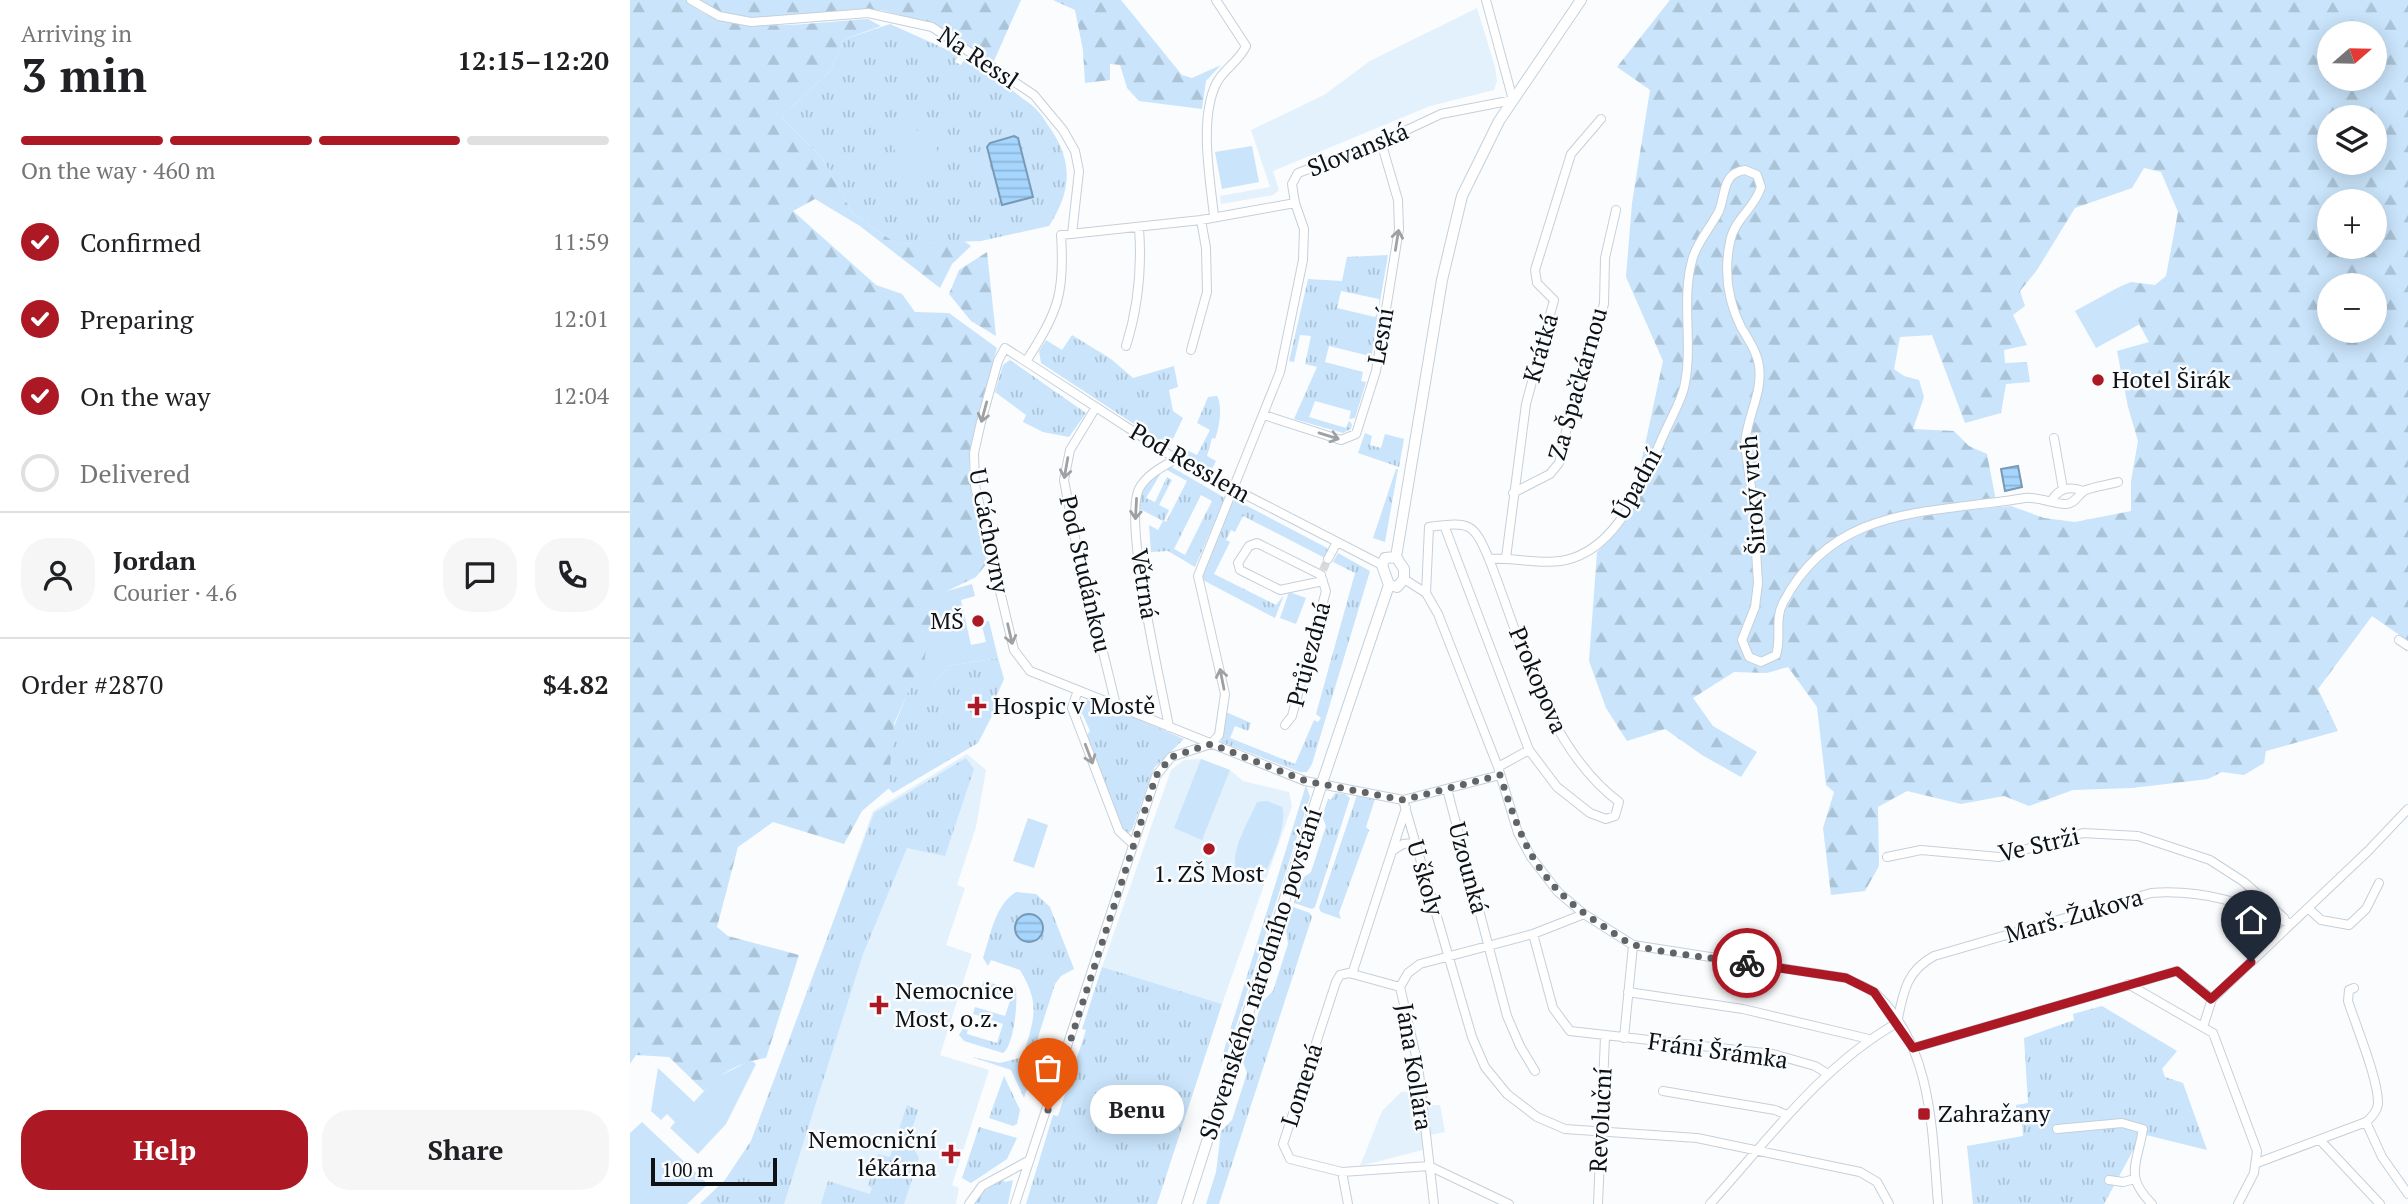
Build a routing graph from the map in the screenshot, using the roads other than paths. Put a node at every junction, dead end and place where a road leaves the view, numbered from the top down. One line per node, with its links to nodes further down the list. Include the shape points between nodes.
1 (691, 0): 13 (street, Na Ressl, via 719,16 751,22 868,13 932,27 1034,96 1063,130 1075,151 1079,172)
2 (1216, 0): 10 (street, via 1246,46 1215,85 1207,129)
3 (1486, 0): 5 (street)
4 (1581, 0): 5 (street)
5 (1513, 100): 7 (street, Slovanská, via 1441,114); 31 (street, via 1481,152 1457,212)
6 (1601, 119): 27 (street, Krátká, via 1571,154 1535,270 1537,283 1554,300 1526,404)
7 (1381, 142): 8 (street, Slovanská, via 1298,173 1293,184); 20 (street, Lesní, one-way to 7, via 1341,440 1356,434 1376,371 1399,229 1398,200)
8 (1295, 203): 10 (street, Slovanská); 20 (street, via 1304,229 1303,260 1280,372)
9 (1616, 210): 27 (street, Za Špačkárnou, via 1605,258 1604,304 1559,463 1550,474)
10 (1214, 216): 11 (street, Slovanská)
11 (1201, 220): 12 (street, Slovanská); 16 (street, via 1207,292)
12 (1139, 228): 13 (street, Slovanská); 14 (street, via 1141,259)
13 (1072, 234): 18 (street, Slovanská, via 1061,235 1059,304)
14 (1126, 345)
15 (1005, 348): 18 (street, Pod Resslem); 42 (street, U Cáchovny, one-way to 42, via 974,453 975,486 1019,661 1030,671)
16 (1191, 350)
17 (1688, 353): 28 (street, Široký vrch, via 1685,316 1693,259 1702,234 1718,214 1730,176 1749,170 1759,178 1761,187 1736,225 1727,277 1730,299 1759,367 1758,395 1745,432 1758,583 1755,607 1742,640 1752,660 1761,662 1776,655 1783,604 1814,560 1840,537 1861,526 1916,513 2028,497); 32 (street, Úpadní, via 1683,391 1641,483 1616,524 1599,542 1560,562)
18 (1027, 360): 19 (street, Pod Resslem)
19 (1096, 407): 22 (street, Pod Resslem); 43 (street, Pod Studánkou, one-way to 43, via 1070,450 1064,480)
20 (1264, 415): 25 (street)
21 (2054, 438): 24 (street)
22 (1176, 459): 25 (street, Pod Resslem); 45 (street, Větrná, one-way to 45, via 1153,473 1140,487 1134,504 1137,551)
23 (2118, 482): 26 (street, Široký vrch)
24 (2063, 489): 26 (street, Široký vrch); 28 (street)
25 (1235, 490): 30 (street, Pod Resslem); 46 (street, one-way to 25, via 1219,735 1225,694 1198,576)
26 (2083, 491): 28 (street, Široký vrch, via 2073,503 2062,505)
27 (1513, 493): 32 (street, Krátká)
28 (2052, 499)
29 (1444, 525): 34 (street, Prokopova, via 1471,526); 39 (street, via 1429,527); 47 (street, Prokopova)
30 (1336, 542): 33 (street); 35 (street, Pod Resslem)
31 (1396, 557): 35 (street, via 1385,558); 37 (street)
32 (1506, 558): 34 (street, Úpadní)
33 (1328, 559)
34 (1489, 559): 47 (street, Prokopova, via 1551,718 1602,789 1619,802 1615,816 1606,819 1590,813 1557,787)
35 (1382, 565): 38 (street)
36 (1322, 575): 36 (street, Průjezdná, via 1257,543 1249,546 1238,563 1240,570 1280,590); 44 (street, Průjezdná, via 1323,603 1292,716)
37 (1405, 579): 38 (street, via 1396,587); 39 (street)
38 (1389, 585): 49 (street, Slovenského národního povstání)
39 (1426, 593): 48 (street)
40 (2399, 640): 41 (street)
41 (2408, 646)
42 (1078, 690): 43 (street); 54 (street, one-way to 54, via 1072,708 1119,831)
43 (1116, 705): 45 (street)
44 (1284, 725)
45 (1169, 727): 46 (street)
46 (1211, 744): 49 (street); 54 (street, via 1171,757 1156,776)
47 (1529, 750): 48 (street, Prokopova)
48 (1499, 771): 50 (street, Prokopova); 59 (street, via 1518,833 1531,857 1549,883)
49 (1322, 783): 51 (street); 95 (street, Slovenského národního povstání)
50 (1447, 789): 51 (street, Prokopova); 63 (street, Uzounká)
51 (1404, 804): 53 (street, U školy); 55 (street)
52 (2408, 808): 58 (street)
53 (1415, 843): 55 (street); 64 (street, U školy)
54 (1133, 844): 86 (street)
55 (1392, 851): 65 (street)
56 (1887, 858): 60 (street, Ve Strži, via 1921,850 1999,857 2083,833 2138,836 2210,860 2244,882)
57 (2379, 883): 58 (street, via 2366,909 2349,925 2321,920)
58 (2308, 908): 60 (street)
59 (1584, 914): 61 (street, Jána Kollára); 62 (street)
60 (2291, 924): 70 (street); 71 (street, Marš. Žukova, via 2226,899 2188,892 2151,893 1934,956 1916,966 1904,987)
61 (1533, 934): 63 (street, Jána Kollára); 73 (street, Fráni Šrámka, via 1560,1021 1570,1031)
62 (1633, 944): 69 (street); 71 (street, via 1846,978 1874,992)
63 (1489, 947): 64 (street, Jána Kollára); 77 (street, Uzounká, via 1507,1016)
64 (1447, 957): 67 (street, Jána Kollára, via 1420,964); 83 (street, U školy, via 1485,1067 1507,1094 1565,1129)
65 (1352, 974): 67 (street); 89 (street, Lomená, via 1340,975 1336,982 1283,1144 1290,1158)
66 (2128, 984): 70 (street, via 2177,971); 72 (street); 76 (street)
67 (1400, 987): 88 (street, Jána Kollára, via 1418,1065)
68 (2354, 988): 81 (street, via 2349,990 2348,1002 2378,1105)
69 (1628, 992): 74 (street); 75 (street, via 1743,1009)
70 (2211, 999): 72 (street)
71 (1897, 1023): 75 (street); 76 (street)
72 (2203, 1027): 87 (street, via 2213,1033 2257,1151)
73 (1605, 1037): 74 (street, Fráni Šrámka); 83 (street, Revoluční)
74 (1625, 1038): 78 (street, Fráni Šrámka, via 1773,1054)
75 (1869, 1039): 78 (street)
76 (1913, 1048): 102 (street, via 1930,1114)
77 (1535, 1071)
78 (1828, 1074): 80 (street)
79 (1662, 1091): 80 (street)
80 (1787, 1115): 85 (street)
81 (2366, 1122): 84 (street); 92 (street, via 2382,1157)
82 (2057, 1129): 90 (street, via 2122,1123 2143,1129)
83 (1600, 1130): 85 (street, U školy, via 1697,1138); 99 (street, Revoluční)
84 (2319, 1140): 87 (street); 105 (street)
85 (1759, 1150): 100 (street); 101 (street, U školy, via 1860,1172 1877,1182)
86 (1028, 1161): 93 (street, via 982,1186); 94 (street)
87 (2257, 1163): 104 (street)
88 (1429, 1166): 89 (street, Lomená); 97 (street, Jána Kollára); 98 (street)
89 (1342, 1172): 96 (street)
90 (2134, 1179): 91 (street); 103 (street, via 2136,1188)
91 (2109, 1180)
92 (2408, 1194)
93 (969, 1204)
94 (1015, 1204)
95 (1188, 1204)
96 (1349, 1204)
97 (1434, 1204)
98 (1509, 1204)
99 (1598, 1204)
100 (1710, 1204)
101 (1889, 1204)
102 (1937, 1204)
103 (2152, 1204)
104 (2238, 1204)
105 (2380, 1204)

